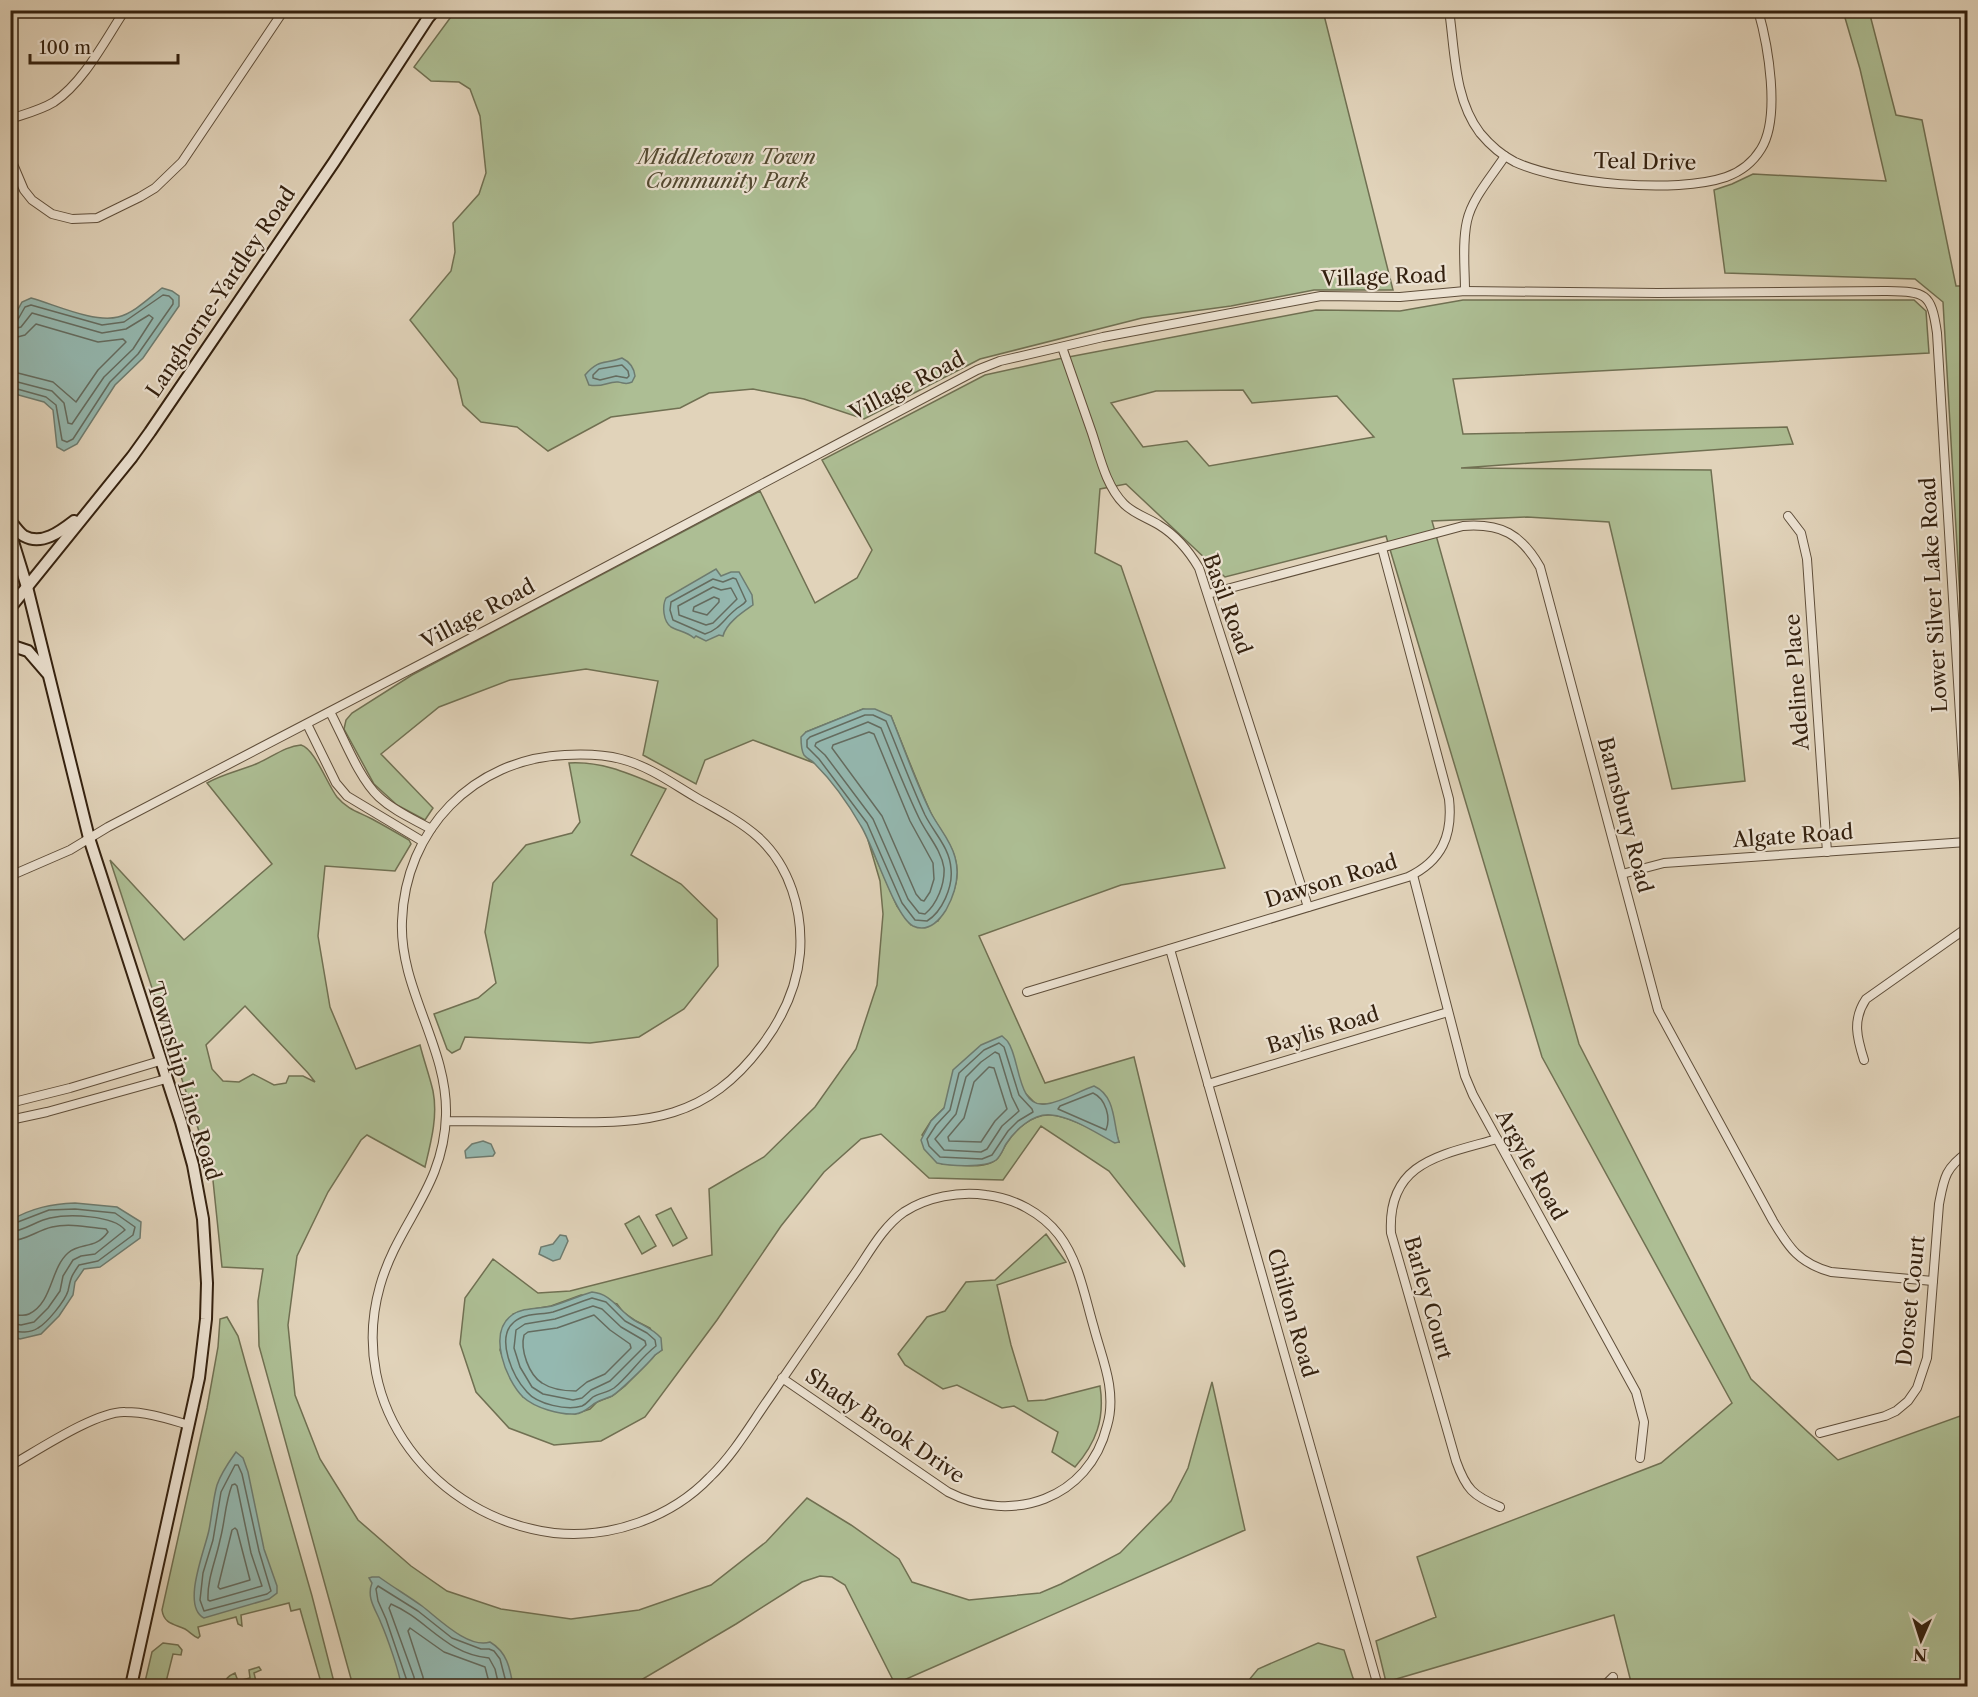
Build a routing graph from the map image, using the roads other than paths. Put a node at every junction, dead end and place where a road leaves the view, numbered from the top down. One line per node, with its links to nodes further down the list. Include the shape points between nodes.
1 (125, 10): 6 (street, via 68,91 43,108)
2 (284, 10): 8 (street, via 182,162 140,198 98,218 72,219 52,214 24,190)
3 (1449, 10): 7 (street, Teal Drive, via 1464,102 1479,131)
4 (1758, 10): 7 (street, Teal Drive, via 1768,60 1769,126 1752,161 1733,174 1708,182 1617,184 1554,174)
5 (431, 12): 12 (street, Langhorne-Yardley Road, via 150,432)
6 (10, 119)
7 (1504, 156): 9 (street, via 1467,221)
8 (10, 157)
9 (1465, 291): 10 (street, Village Road); 11 (street, Village Road, via 1400,297 1321,296)
10 (1920, 294): 27 (street, Lower Silver Lake Road, via 1932,308 1937,339)
11 (1062, 347): 18 (street, Basil Road, via 1114,492 1125,505 1180,542 1199,568); 22 (street, Village Road, via 1000,362 957,379)
12 (89, 510): 14 (street, via 49,537 23,535); 17 (street, Langhorne-Yardley Road)
13 (1788, 516): 29 (street, Adeline Place, via 1801,533 1807,560)
14 (10, 521)
15 (10, 532): 17 (street, Township Line Road)
16 (1382, 548): 18 (street, Barnsbury Road); 30 (street, Barnsbury Road, via 1462,526 1480,525 1500,528 1533,554 1540,567); 31 (street, Dawson Road, via 1451,815 1450,830 1440,852)
17 (27, 587): 19 (street, Langhorne-Yardley Road); 21 (street, Township Line Road)
18 (1208, 594): 33 (street, Basil Road)
19 (10, 608)
20 (10, 645): 21 (street, via 28,651)
21 (48, 675): 25 (street, Township Line Road)
22 (330, 712): 23 (street, Village Road); 24 (street, via 373,791 394,809)
23 (307, 724): 25 (street, Village Road); 26 (street, via 336,783 347,796)
24 (431, 829): 26 (street, Shady Brook Drive); 44 (street, Shady Brook Drive, via 468,789 518,762 591,754 625,760 649,769 749,829 769,848 786,873 797,903 801,933 799,970 786,1009 766,1040 743,1069 715,1092 678,1112 643,1121 612,1123)
25 (89, 838): 32 (street, Village Road); 39 (street, Township Line Road)
26 (422, 841): 44 (street, Shady Brook Drive, via 407,878 402,937 411,982 444,1078)
27 (1967, 842): 28 (street, Lower Silver Lake Road); 29 (street, Algate Road)
28 (1968, 848)
29 (1827, 852): 30 (street, Algate Road, via 1664,863)
30 (1622, 874): 47 (street, Barnsbury Road, via 1662,1018 1790,1247 1806,1263 1831,1272)
31 (1413, 875): 33 (street, Dawson Road); 37 (street, Argyle Road)
32 (10, 876)
33 (1308, 908): 35 (street, Dawson Road)
34 (1968, 927): 38 (street, via 1866,999 1856,1028)
35 (1170, 949): 36 (street, Dawson Road); 41 (street, Chilton Road)
36 (1027, 992)
37 (1448, 1012): 41 (street, Baylis Road); 45 (street, Argyle Road, via 1465,1076)
38 (1864, 1060)
39 (160, 1061): 40 (street, Township Line Road); 42 (street)
40 (166, 1079): 43 (street); 49 (street, Township Line Road, via 193,1165 206,1248 204,1340)
41 (1208, 1084): 56 (street, Chilton Road)
42 (10, 1103)
43 (10, 1120)
44 (446, 1121): 48 (street, Shady Brook Drive, via 433,1178 384,1273 373,1338 378,1381 406,1445 420,1463 467,1504 532,1530 568,1534 625,1527 658,1515 706,1482)
45 (1497, 1139): 51 (street, Argyle Road, via 1636,1392 1644,1422); 53 (street, Barley Court, via 1437,1157 1413,1171 1397,1192 1390,1219 1459,1470 1473,1494)
46 (1968, 1152): 47 (street, Dorset Court, via 1951,1165 1943,1182)
47 (1933, 1281): 50 (street, Dorset Court, via 1925,1366 1914,1394 1885,1416)
48 (782, 1378): 48 (street, Shady Brook Drive, via 899,1215 961,1193 992,1195 1019,1203 1043,1218 1062,1238 1074,1262 1093,1323 1111,1403 1099,1449 1084,1471 1044,1501 1002,1507 980,1505 948,1492)
49 (189, 1425): 52 (street, via 143,1413 116,1413 76,1429); 55 (street, Township Line Road)
50 (1820, 1433)
51 (1640, 1458)
52 (10, 1466)
53 (1500, 1507)
54 (1613, 1677): 57 (street)
55 (131, 1686)
56 (1378, 1686)
57 (1604, 1686)

